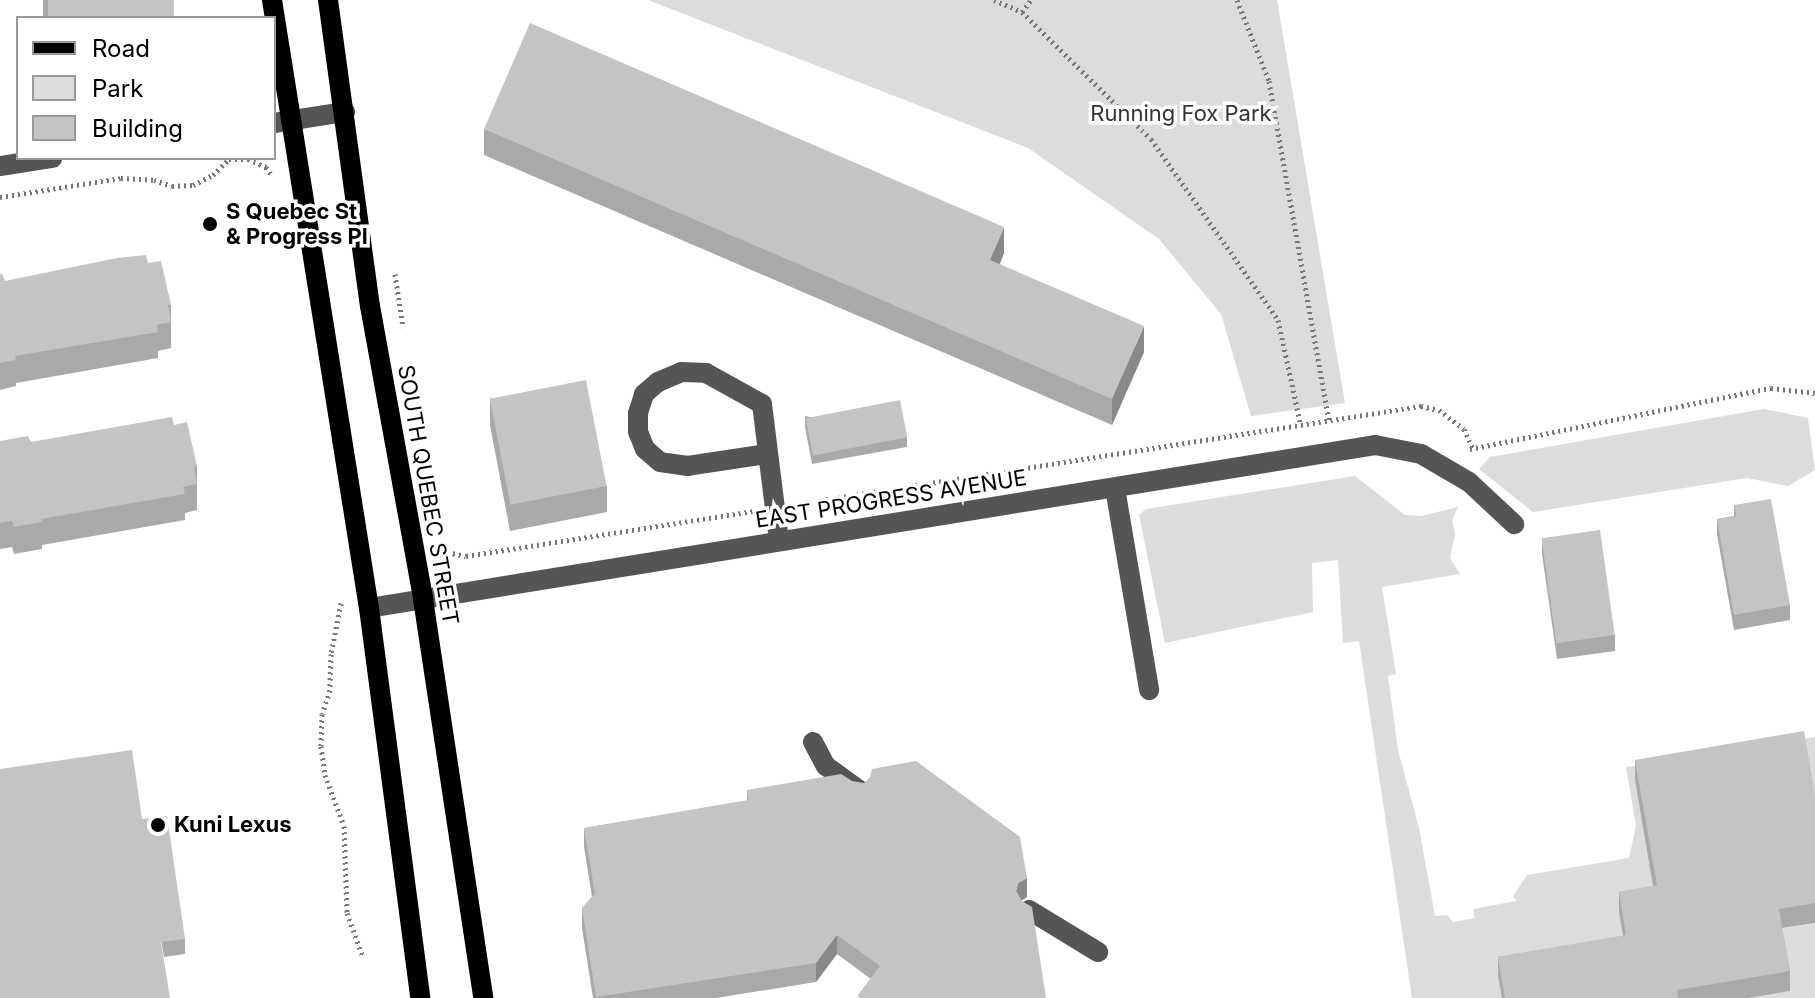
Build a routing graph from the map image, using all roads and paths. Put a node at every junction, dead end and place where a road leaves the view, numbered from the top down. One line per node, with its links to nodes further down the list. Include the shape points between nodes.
1 (328, 0): 7 (main road, SOUTH QUEBEC STREET)
2 (994, 0): 5 (path)
3 (1031, 0): 5 (path)
4 (1237, 0): 18 (path, via 1269,81)
5 (1022, 12): 19 (path, via 1151,139 1278,320)
6 (276, 44): 8 (main road)
7 (345, 112): 8 (street); 30 (main road, SOUTH QUEBEC STREET, via 370,306)
8 (283, 122): 31 (main road)
9 (39, 160): 12 (street)
10 (228, 160): 14 (path, via 193,185 121,178)
11 (250, 160): 13 (path, via 266,167)
12 (0, 166)
13 (277, 183)
14 (0, 197)
15 (394, 266): 16 (path)
16 (404, 329)
17 (1815, 393): 20 (path, via 1771,388)
18 (1329, 421): 19 (path); 20 (path, via 1421,406 1439,410 1464,429)
19 (1301, 424): 23 (path); 25 (path)
20 (1473, 449): 21 (path)
21 (1464, 451)
22 (767, 454): 22 (street, via 688,466 660,462 645,449 638,432 644,394 681,372 706,373 762,404); 25 (street)
23 (1308, 456): 24 (street, EAST PROGRESS AVENUE); 26 (street, EAST PROGRESS AVENUE, via 1375,445 1421,454 1469,482)
24 (1115, 488): 28 (street, EAST PROGRESS AVENUE); 32 (street)
25 (774, 507): 27 (path, via 466,556 447,552); 28 (street)
26 (1514, 524)
27 (436, 533)
28 (779, 541): 30 (street, EAST PROGRESS AVENUE)
29 (343, 594): 37 (path, via 321,746 325,775 344,826 347,913)
30 (423, 599): 31 (street, EAST PROGRESS AVENUE); 39 (main road, SOUTH QUEBEC STREET)
31 (369, 608): 38 (main road)
32 (1149, 690)
33 (813, 742): 34 (street, via 826,766)
34 (859, 790)
35 (1029, 910): 36 (street)
36 (1098, 952)
37 (363, 957)
38 (420, 998)
39 (483, 998)

